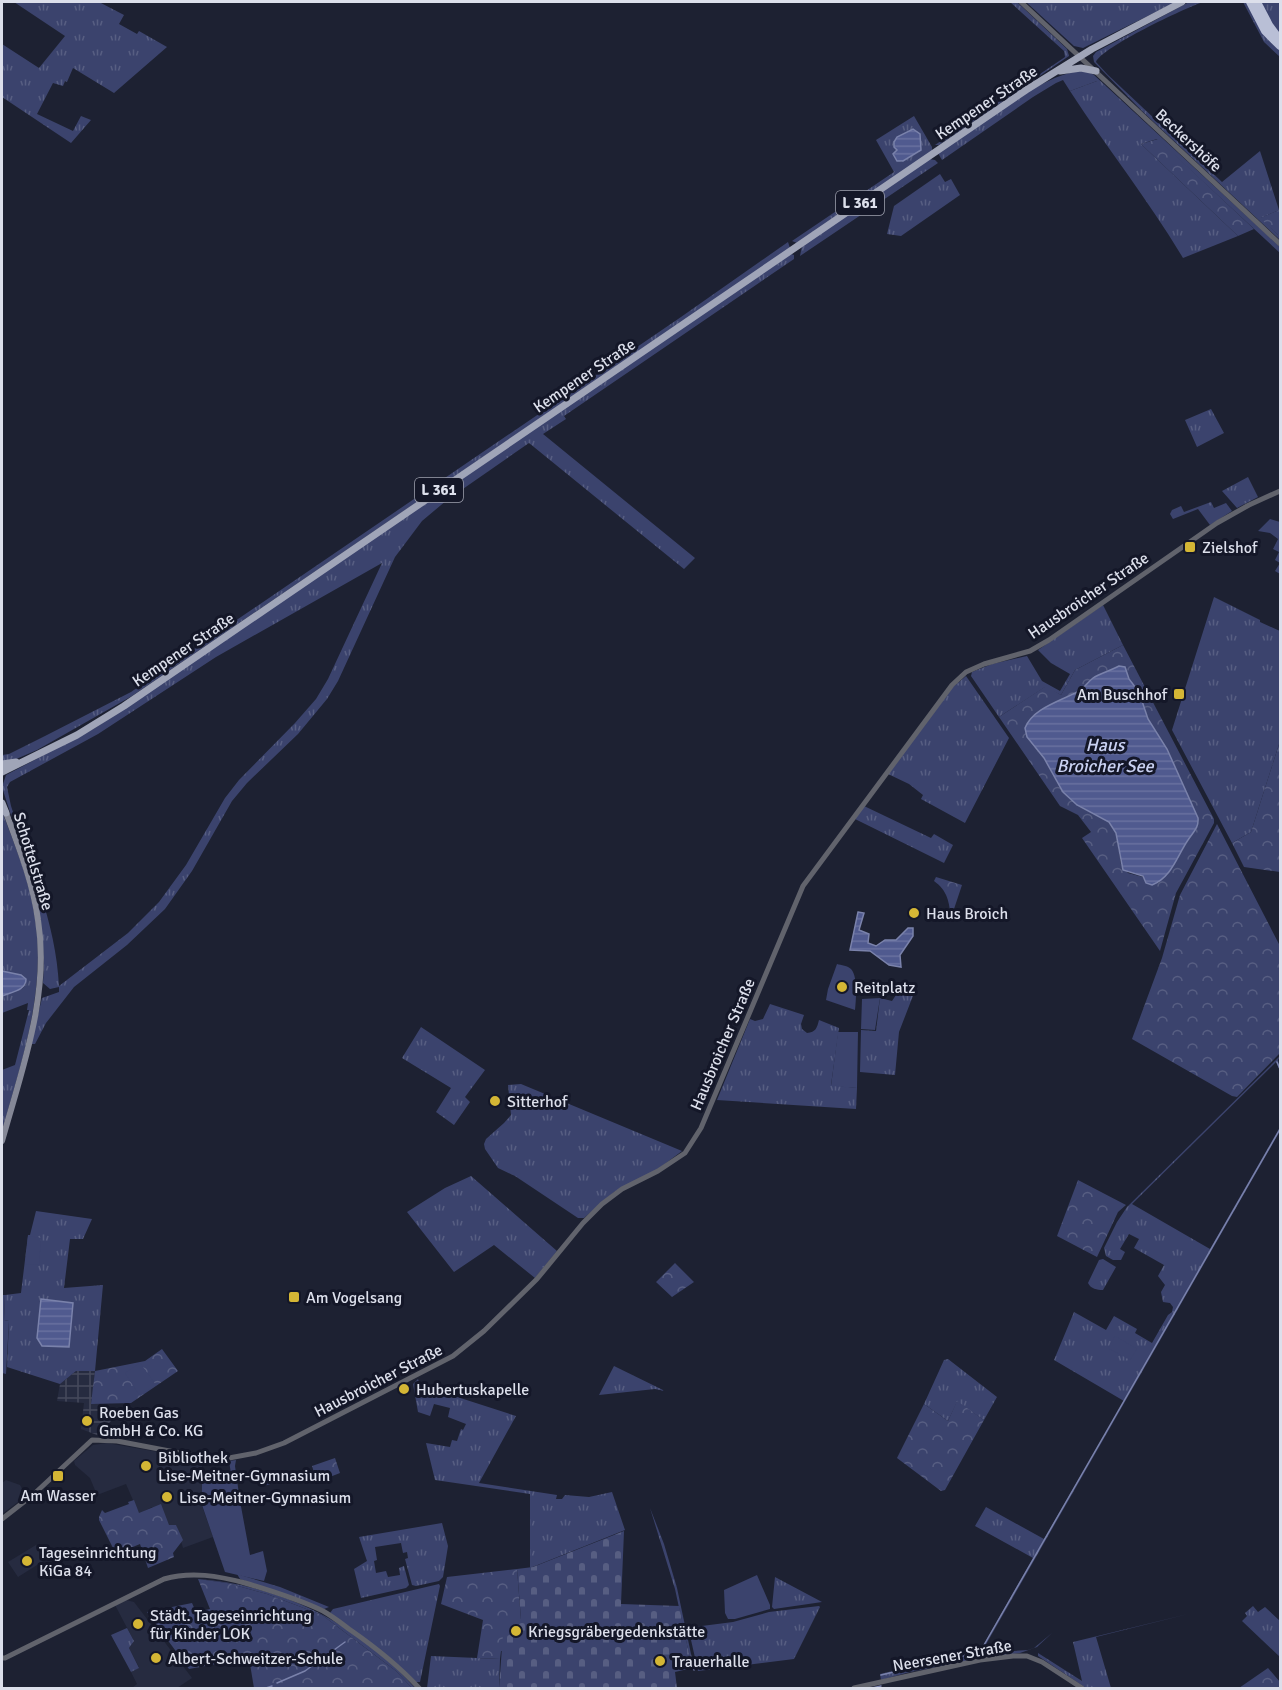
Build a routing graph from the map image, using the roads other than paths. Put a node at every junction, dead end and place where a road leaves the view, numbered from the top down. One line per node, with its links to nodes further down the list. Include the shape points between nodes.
1 (1021, 2): 7 (street, Beckershöfe)
2 (1182, 2): 7 (main road, Kempener Straße)
3 (1250, 2): 6 (highway, via 1265,31)
4 (1257, 2): 5 (highway)
5 (1281, 40)
6 (1281, 46)
7 (1080, 56): 8 (street, Beckershöfe); 9 (main road, Kempener Straße / L 361)
8 (1096, 71): 9 (main road, L 361, via 1076,68); 10 (street, Beckershöfe)
9 (1052, 74): 12 (main road, Kempener Straße / L 361, via 124,706)
10 (1281, 244)
11 (1281, 491): 18 (street, Hausbroicher Straße, via 1217,523 1040,646 984,664 966,672 952,685 803,886 701,1128 685,1153 602,1203 537,1280 453,1356 284,1443 256,1453 229,1458 201,1457 92,1440)
12 (30, 758): 13 (main road); 14 (main road, Kempener Straße / L 361)
13 (2, 764)
14 (2, 772)
15 (2, 802): 16 (main road)
16 (6, 813): 17 (main road, Schottelstraße, via 35,901 41,965 33,1027)
17 (2, 1141)
18 (2, 1519)
19 (3, 1658): 20 (street, via 155,1583 174,1576 196,1575 267,1589 325,1612 381,1652)
20 (419, 1689)
21 (854, 1689): 22 (street, Neersener Straße, via 969,1663 1027,1656)
22 (1082, 1689)

